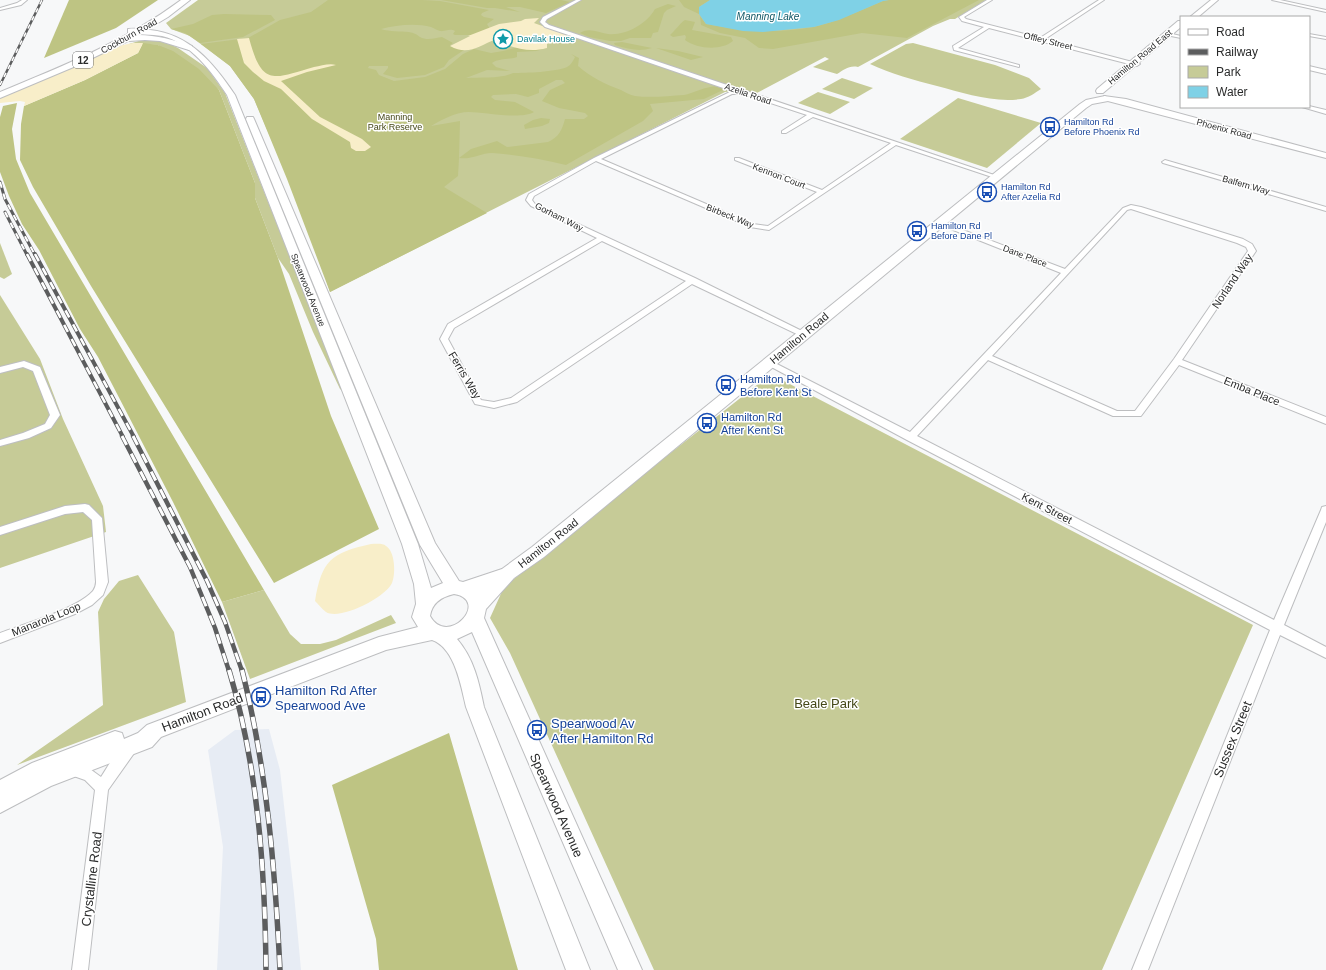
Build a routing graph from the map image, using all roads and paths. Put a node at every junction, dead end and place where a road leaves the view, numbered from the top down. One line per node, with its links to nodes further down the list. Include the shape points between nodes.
1 (25, 0): 10 (street)
2 (179, 0): 18 (main road, Cockburn Road / 12)
3 (186, 0): 12 (main road, Cockburn Road / 12)
4 (579, 0): 32 (street, Azelia Road, via 542,22 547,26)
5 (990, 0): 16 (street, Offley Street, via 960,16 964,20)
6 (1102, 0): 25 (street)
7 (1210, 0): 13 (main road)
8 (1215, 0): 14 (main road)
9 (1274, 0): 11 (street)
10 (0, 9)
11 (1326, 11)
12 (164, 16): 18 (main road, Cockburn Road / 12); 19 (main road, via 157,25 156,28)
13 (1190, 16)
14 (1195, 16)
15 (1180, 24): 20 (main road, Hamilton Road East)
16 (988, 26): 25 (street, Offley Street); 28 (street, via 955,46 956,49)
17 (1180, 29): 20 (main road, Hamilton Road East)
18 (137, 30): 19 (main road, Spearwood Avenue); 24 (main road, Cockburn Road / 12); 26 (main road, Spearwood Avenue, via 162,34); 31 (main road, Cockburn Road / 12)
19 (159, 30): 62 (main road, Spearwood Avenue, via 180,36 217,62 240,94 428,544)
20 (1170, 35): 22 (street); 27 (main road, Hamilton Road East)
21 (1310, 35): 23 (street)
22 (1180, 37)
23 (1326, 38)
24 (122, 40): 26 (main road, via 154,38); 31 (main road, Cockburn Road / 12)
25 (1042, 40): 27 (street, Offley Street)
26 (190, 48): 63 (main road, Spearwood Avenue, via 208,63 230,95 410,544 422,584)
27 (1135, 63): 34 (main road, Hamilton Road East)
28 (1017, 66)
29 (1310, 68): 30 (street)
30 (1326, 72)
31 (25, 84): 33 (main road, Cockburn Road / 12)
32 (738, 92): 37 (street, Azelia Road); 41 (street, Gorham Way, via 731,93)
33 (0, 94)
34 (1101, 96): 40 (street, Phoenix Road); 44 (main road, Hamilton Road)
35 (1309, 108): 36 (street)
36 (1326, 112)
37 (812, 115): 38 (street); 39 (street, Azelia Road)
38 (784, 132)
39 (894, 143): 44 (street, Azelia Road); 45 (street, Birbeck Way)
40 (1326, 156)
41 (596, 159): 45 (street, Birbeck Way, via 752,226 769,228); 48 (street, Gorham Way, via 531,195 529,200 533,205)
42 (736, 159): 45 (street, Kennon Court)
43 (1165, 162): 46 (street, Balfern Way)
44 (997, 176): 47 (main road, Hamilton Road)
45 (822, 192)
46 (1326, 209)
47 (940, 223): 49 (street, Dane Place); 51 (main road, Hamilton Road)
48 (602, 238): 50 (street, Gorham Way); 50 (street, Ferris Way, via 451,326 444,339 478,402 494,405 514,400)
49 (1066, 272): 52 (street, Norland Way); 53 (street, Norland Way, via 1125,209 1131,207 1249,246 1252,251)
50 (692, 280): 51 (street, Gorham Way)
51 (804, 334): 54 (main road, Hamilton Road)
52 (986, 356): 53 (street, Norland Way, via 1116,414 1138,414); 57 (street, Norland Way)
53 (1177, 361): 56 (street, Emba Place)
54 (768, 364): 57 (street, Kent Street); 61 (main road, Hamilton Road, via 538,552)
55 (0, 370): 58 (street, via 24,364 38,369 56,415 48,426 26,436)
56 (1326, 421)
57 (910, 438): 65 (street, Kent Street)
58 (0, 443)
59 (1326, 510): 65 (street, Sussex Street)
60 (0, 531): 67 (street, Manarola Loop, via 65,510 85,508 96,518 102,582 98,592 88,602 72,611)
61 (508, 573): 62 (main road, Hamilton Road); 64 (main road, Hamilton Road)
62 (458, 588): 63 (main road, via 437,592); 64 (main road, via 476,598)
63 (423, 610): 66 (main road, via 427,628); 68 (main road, Hamilton Road)
64 (476, 612): 66 (main road, via 471,624 461,631 449,635); 78 (main road, Spearwood Avenue)
65 (1277, 627): 69 (street, Kent Street); 79 (street, Sussex Street)
66 (437, 633): 68 (main road, Hamilton Road); 77 (main road, via 458,652 466,667 475,707)
67 (0, 638)
68 (385, 642): 70 (main road, Hamilton Road)
69 (1326, 653)
70 (154, 731): 71 (main road, Hamilton Road, via 145,740); 74 (main road, Hamilton Road, via 144,730 65,759)
71 (136, 743): 72 (main road, Hamilton Road); 73 (street, Crystalline Road, via 122,758)
72 (70, 768): 73 (street, via 84,771); 75 (main road, Hamilton Road)
73 (102, 788): 76 (street, Crystalline Road)
74 (0, 791)
75 (0, 803)
76 (80, 970)
77 (578, 970)
78 (630, 970)
79 (1140, 970)

